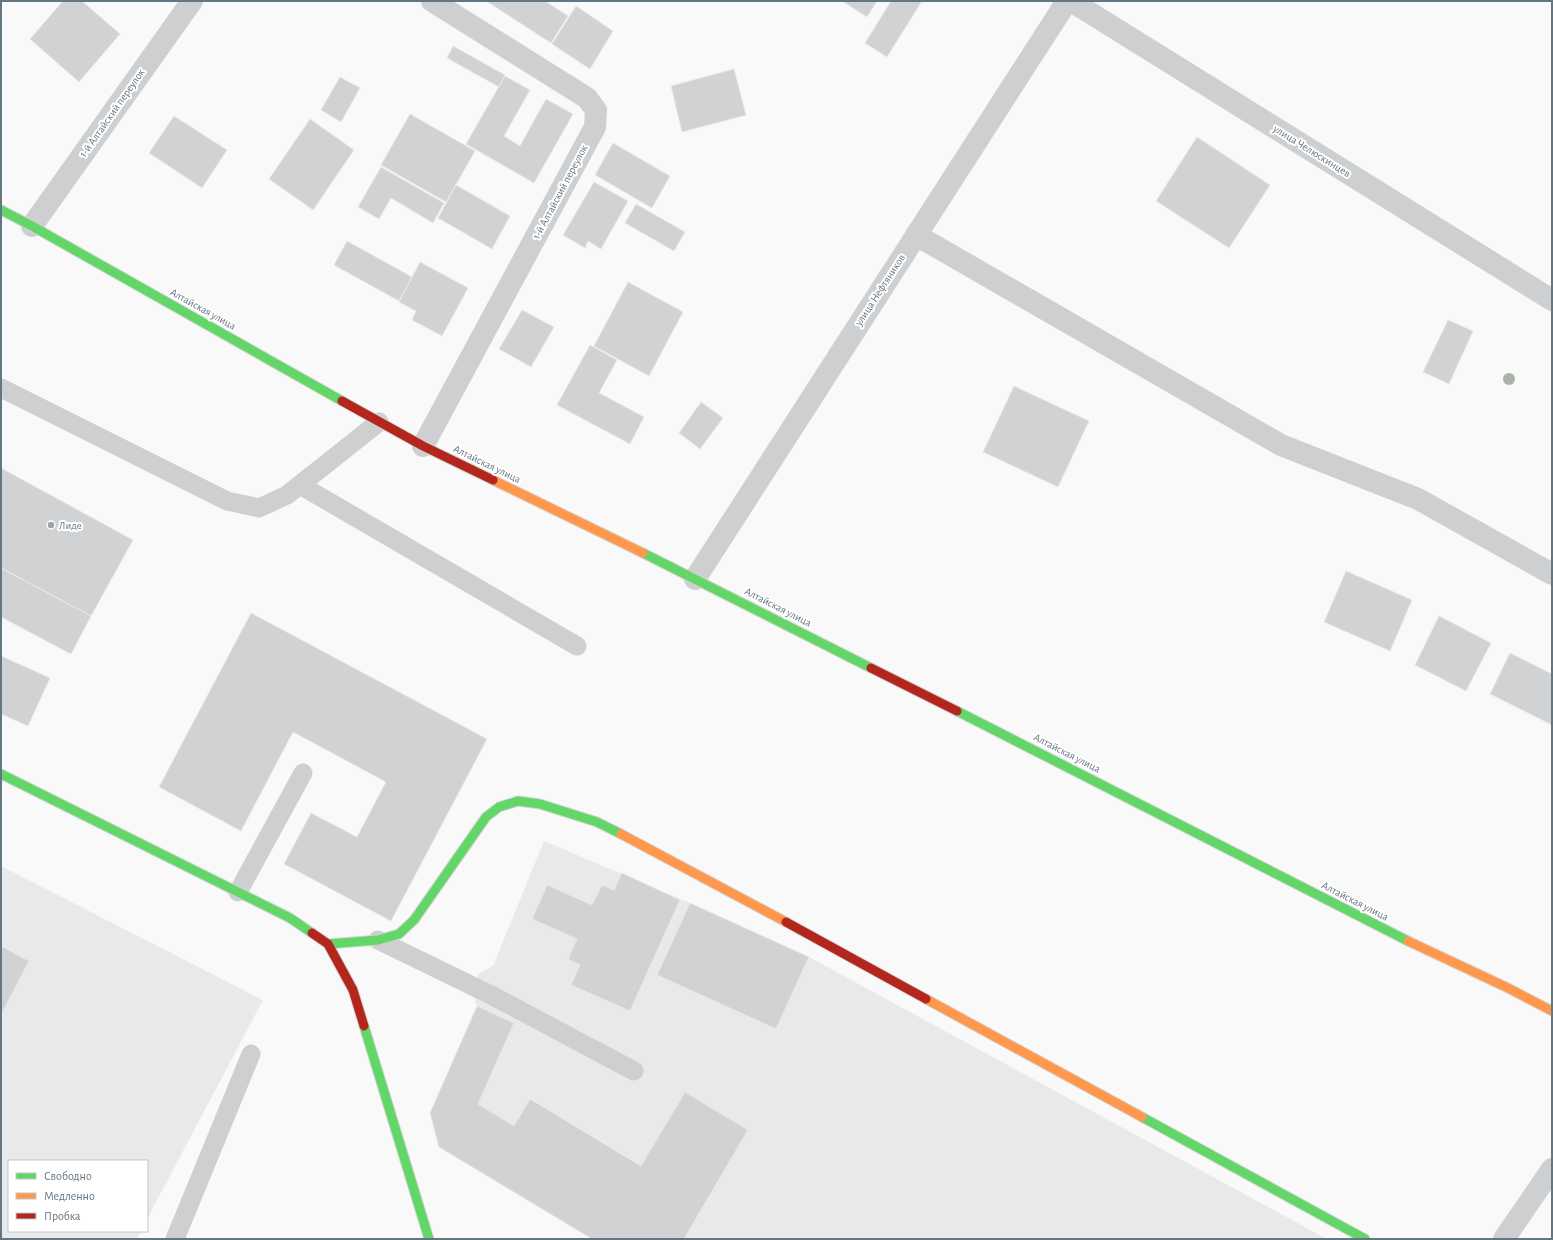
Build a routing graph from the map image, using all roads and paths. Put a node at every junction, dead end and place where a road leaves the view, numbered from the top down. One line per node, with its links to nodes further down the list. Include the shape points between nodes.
1 (192, 1): 6 (street, 1-й Алтайский переулок)
2 (432, 1): 11 (street, 1-й Алтайский переулок, via 587,98 596,110 595,127)
3 (1067, 1): 7 (street, улица Нефтяников)
4 (1071, 1): 8 (street, улица Челюскинцев)
5 (1, 210): 6 (street, Алтайская улица)
6 (32, 226): 10 (street, Алтайская улица)
7 (916, 235): 13 (street, via 1281,445 1418,499); 14 (street, улица Нефтяников)
8 (1552, 300)
9 (1, 388): 12 (lane, via 227,501 260,508 287,495)
10 (379, 422): 11 (street, Алтайская улица); 12 (lane)
11 (423, 446): 14 (street, Алтайская улица)
12 (300, 485): 15 (lane)
13 (1552, 574)
14 (695, 579): 21 (street, Алтайская улица, via 1375,925)
15 (577, 646)
16 (303, 773): 18 (lane)
17 (1, 774): 18 (street)
18 (238, 892): 20 (street, via 290,918)
19 (378, 940): 20 (street); 23 (lane, via 491,994); 27 (street, via 399,934 414,920 486,817 499,807 518,801 540,804 597,822 709,880)
20 (328, 944): 26 (street, via 353,990)
21 (1552, 1011)
22 (250, 1054): 25 (lane)
23 (634, 1072)
24 (1552, 1169): 28 (street)
25 (175, 1239)
26 (429, 1239)
27 (1365, 1239)
28 (1504, 1239)

